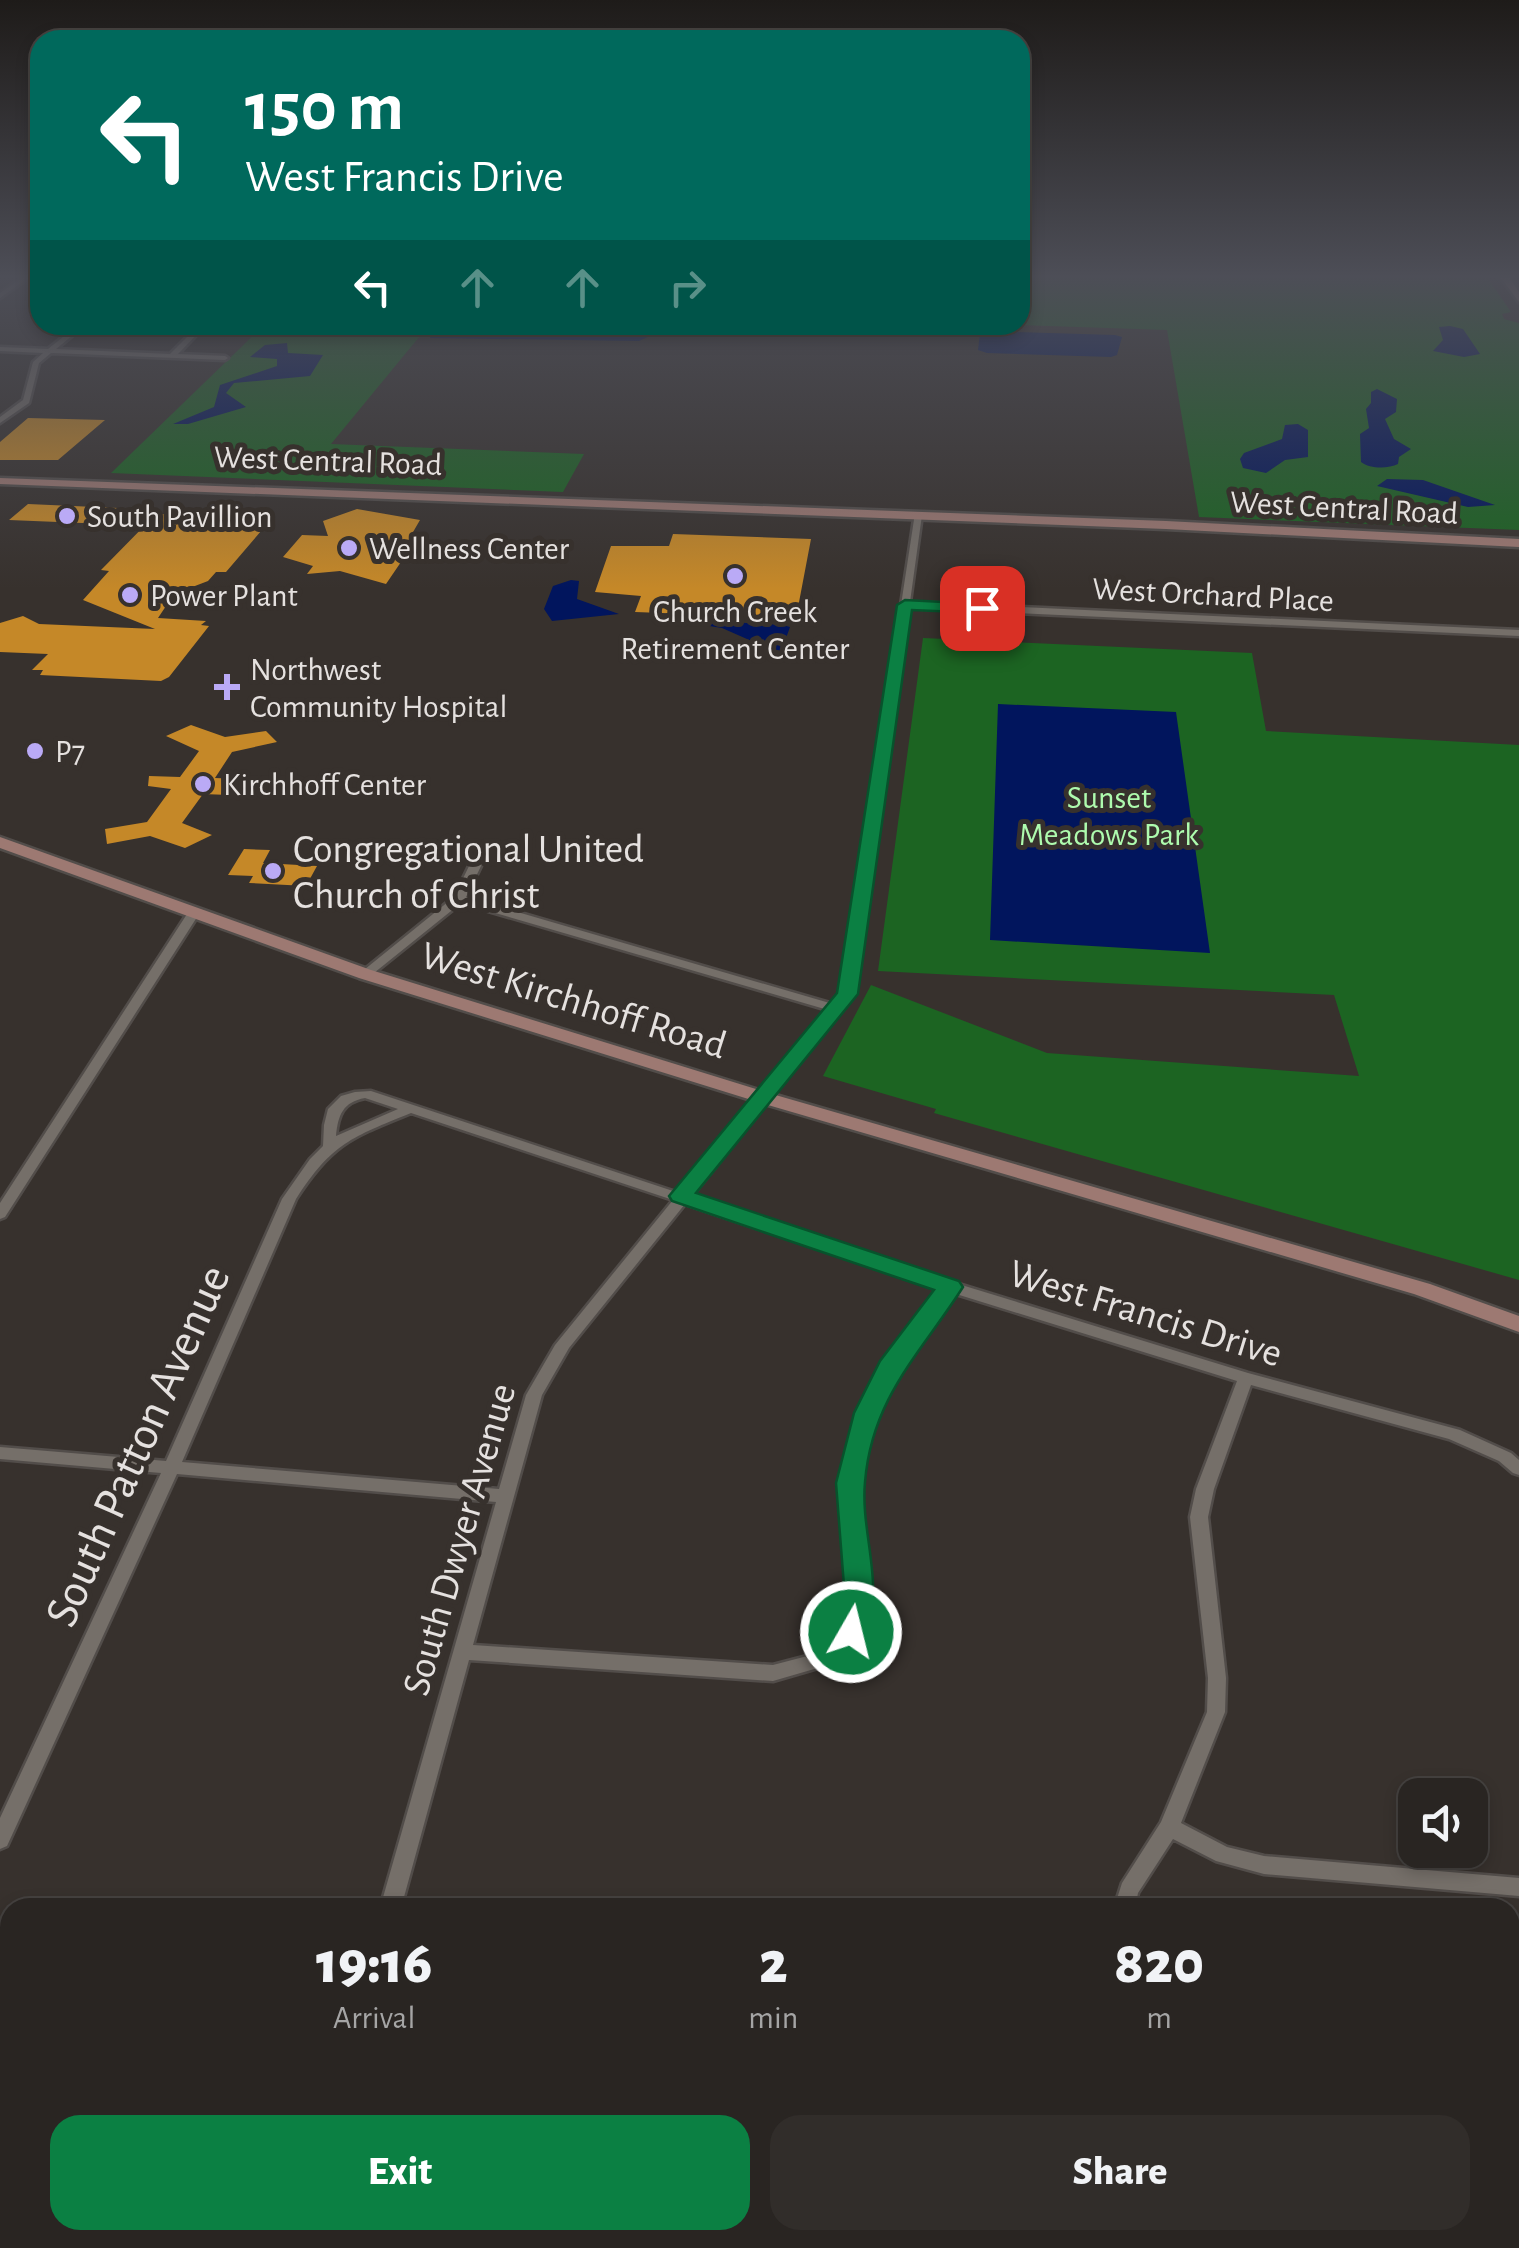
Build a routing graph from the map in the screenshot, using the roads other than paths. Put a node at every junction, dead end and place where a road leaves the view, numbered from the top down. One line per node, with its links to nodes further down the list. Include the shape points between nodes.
1 (30, 379): 2 (street, via 26,401)
2 (0, 421)
3 (0, 478): 4 (main road, West Central Road)
4 (918, 515): 5 (main road, West Central Road); 6 (street, South Dwyer Avenue)
5 (1519, 539)
6 (905, 605): 7 (street, West Orchard Place); 13 (street, South Dwyer Avenue, via 851,982)
7 (1519, 632)
8 (0, 842): 11 (main road, West Kirchhoff Road)
9 (476, 864): 10 (street)
10 (459, 899): 12 (street); 13 (street)
11 (193, 914): 12 (main road, West Kirchhoff Road); 18 (street)
12 (364, 974): 14 (main road, West Kirchhoff Road)
13 (837, 1009): 14 (street, South Dwyer Avenue)
14 (765, 1098): 17 (street, South Dwyer Avenue); 20 (main road, West Kirchhoff Road)
15 (410, 1109): 16 (street, South Patton Avenue); 16 (street, South Patton Avenue, via 366,1094 348,1096 330,1120); 17 (street, West Francis Drive)
16 (330, 1145): 25 (street, South Patton Avenue, via 289,1199)
17 (681, 1196): 19 (street, West Francis Drive); 27 (street, South Dwyer Avenue, via 563,1345 534,1395)
18 (0, 1214)
19 (950, 1287): 23 (street, West Francis Drive); 28 (street, via 889,1368 868,1413 850,1483 860,1599 851,1632 821,1660 773,1673)
20 (1422, 1289): 21 (main road, West Kirchhoff Road); 22 (main road, West Kirchhoff Road)
21 (1519, 1310)
22 (1519, 1324)
23 (1246, 1378): 26 (street, West Francis Drive, via 1454,1434); 29 (street, via 1200,1517 1216,1712)
24 (0, 1453): 25 (street)
25 (172, 1467): 27 (street); 30 (street, South Patton Avenue)
26 (1519, 1468)
27 (504, 1496): 28 (street, South Dwyer Avenue)
28 (464, 1652): 32 (street, South Dwyer Avenue)
29 (1169, 1828): 31 (street, via 1224,1855 1264,1865); 33 (street)
30 (0, 1840)
31 (1519, 1887)
32 (393, 1898)
33 (1127, 1898)

